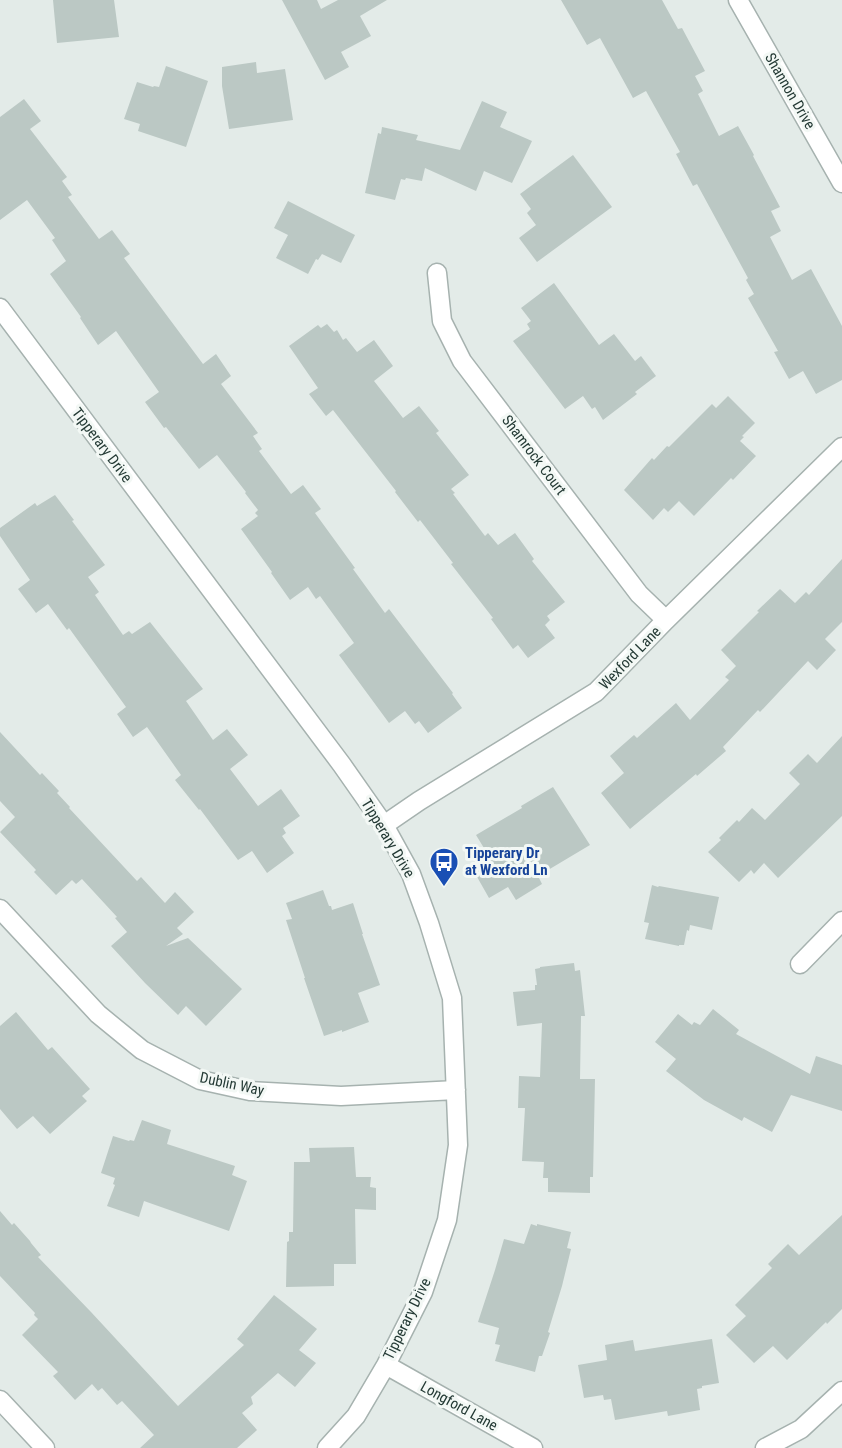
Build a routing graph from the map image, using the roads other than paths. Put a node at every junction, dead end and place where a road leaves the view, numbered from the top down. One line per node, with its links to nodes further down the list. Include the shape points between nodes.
1 (738, 0): 2 (street, Shannon Drive)
2 (842, 183)
3 (437, 273): 6 (street, Shamrock Court, via 442,321 462,361 639,594)
4 (0, 308): 7 (street, Tipperary Drive)
5 (842, 447): 6 (street, Wexford Lane)
6 (666, 620): 7 (street, Wexford Lane, via 596,692)
7 (384, 825): 11 (street, Tipperary Drive, via 411,874 452,998)
8 (0, 909): 11 (street, Dublin Way, via 98,1014 142,1050 200,1080 250,1091 330,1095)
9 (842, 921): 10 (street)
10 (800, 964)
11 (456, 1090): 12 (street, Tipperary Drive, via 458,1145 447,1220 423,1292)
12 (386, 1365): 16 (street, Tipperary Drive, via 356,1416); 17 (street, Longford Lane)
13 (842, 1390): 18 (street, via 801,1428)
14 (0, 1400): 15 (street)
15 (45, 1448)
16 (327, 1448)
17 (533, 1448)
18 (765, 1448)

